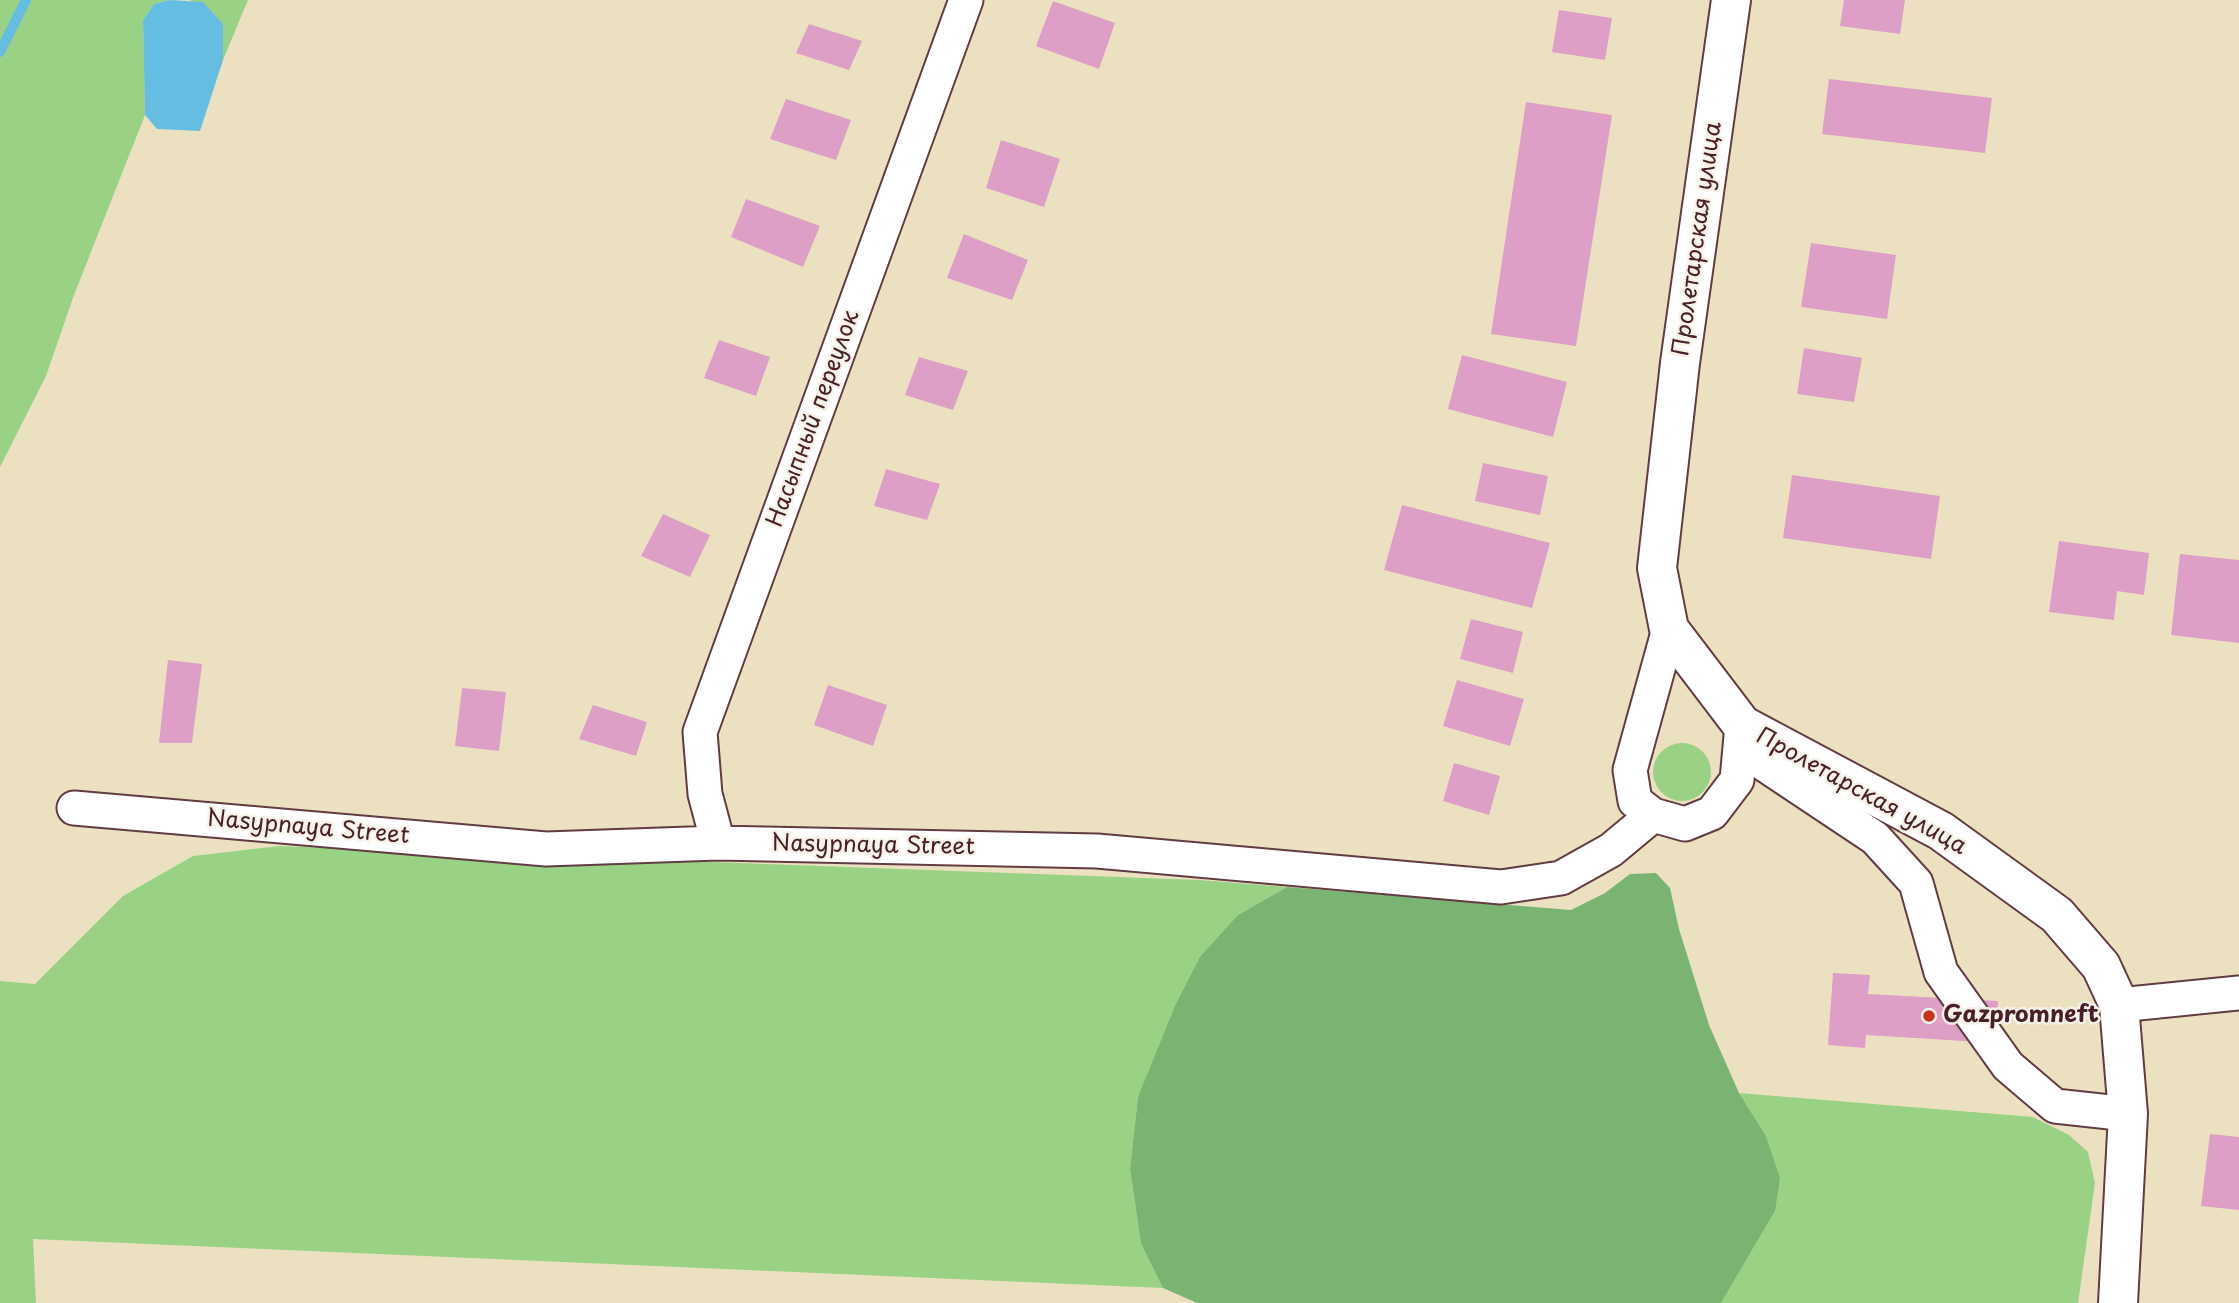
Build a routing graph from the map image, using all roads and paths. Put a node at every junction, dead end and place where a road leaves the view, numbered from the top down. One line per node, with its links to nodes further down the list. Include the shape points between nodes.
1 (966, 0): 7 (street, Насыпный переулок, via 700,732 705,794)
2 (1731, 0): 3 (main road, Пролетарская улица, via 1680,363 1657,568)
3 (1669, 629): 4 (main road, Пролетарская улица); 6 (street, via 1630,770 1635,801)
4 (1742, 725): 6 (street, via 1737,780 1712,813 1685,824); 9 (main road, Пролетарская улица, via 1941,831 2057,915 2101,966); 10 (street, via 1763,764 1875,838 1916,883 1941,972 2008,1066 2054,1107)
5 (74, 808): 7 (street, Nasypnaya Street, via 546,849)
6 (1653, 815): 7 (street, Nasypnaya Street, via 1611,850 1561,878 1501,887 1097,850)
7 (718, 844)
8 (2230, 1000): 9 (street)
9 (2119, 1005): 10 (main road, Пролетарская улица)
10 (2128, 1114): 11 (main road, Пролетарская улица)
11 (2118, 1303)

